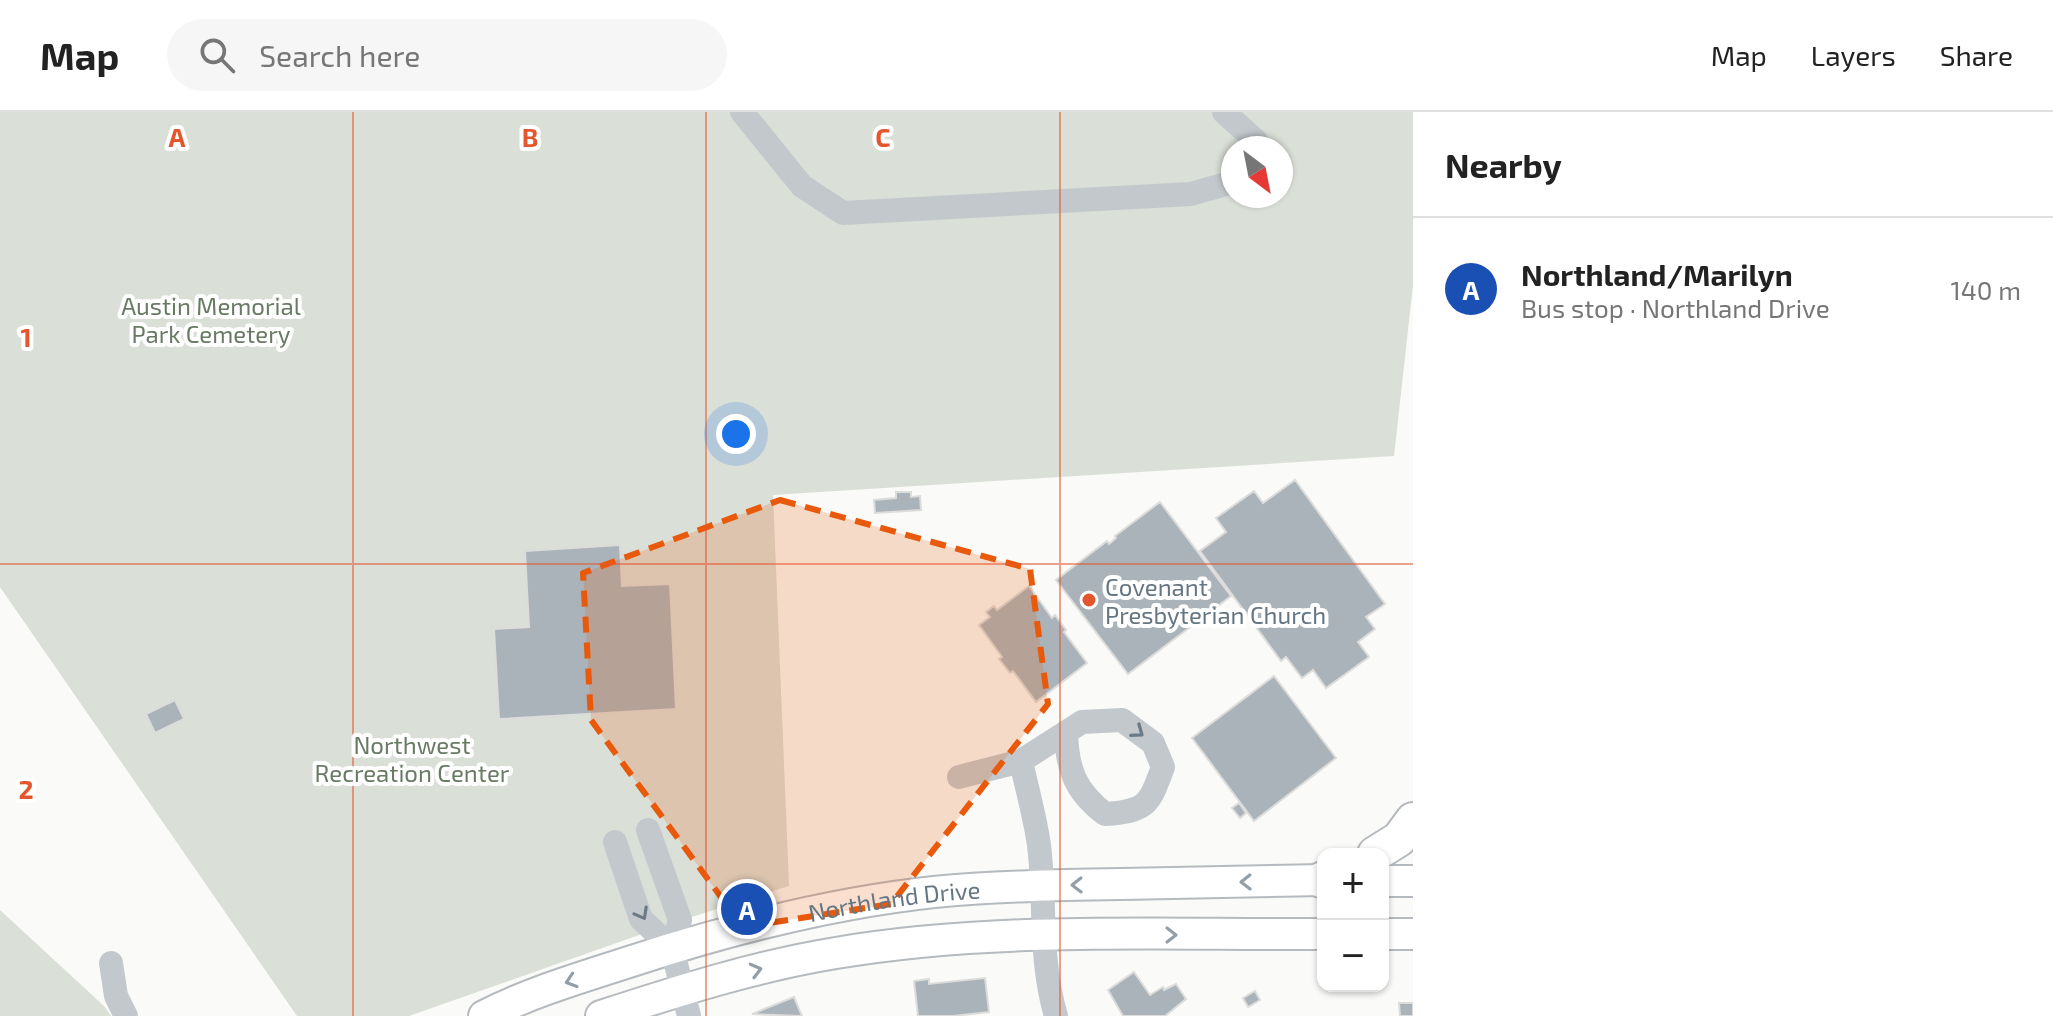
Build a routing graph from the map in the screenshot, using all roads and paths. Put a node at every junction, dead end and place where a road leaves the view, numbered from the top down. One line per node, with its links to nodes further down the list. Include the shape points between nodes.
1 (742, 112): 4 (street, via 802,186 843,213 1191,194)
2 (1224, 112): 3 (street)
3 (1250, 136)
4 (1221, 185)
5 (1066, 732): 5 (street, one-way to 5, via 1082,722 1122,720 1153,743 1163,767 1151,798 1133,812 1105,814 1086,799 1072,773); 6 (street)
6 (1021, 761): 7 (street); 15 (street)
7 (959, 777)
8 (1413, 820): 11 (highway)
9 (648, 830): 20 (street, via 680,920)
10 (615, 842): 20 (street, one-way to 20, via 641,919)
11 (1385, 848)
12 (1317, 880): 15 (main road, Northland Drive, one-way to 15)
13 (1389, 881): 14 (main road)
14 (1413, 881)
15 (1041, 886): 19 (street); 20 (main road, Northland Drive, via 934,892 847,905)
16 (1317, 934): 19 (main road, Northland Drive, one-way to 16)
17 (1389, 934): 18 (main road)
18 (1413, 934)
19 (1042, 936): 22 (main road, Northland Drive, one-way to 19, via 772,965 838,952 972,937); 26 (street)
20 (672, 948): 22 (street); 24 (main road, Northland Drive, one-way to 24)
21 (111, 963): 23 (street, via 116,996)
22 (684, 1003): 25 (main road, Northland Drive)
23 (126, 1016)
24 (484, 1016)
25 (601, 1016)
26 (1056, 1016)

